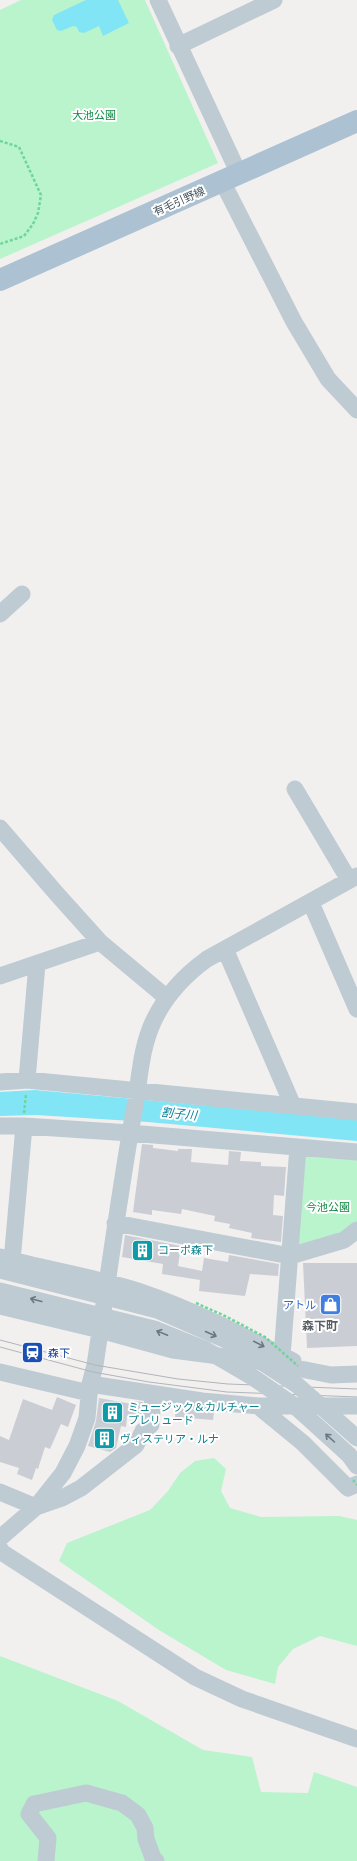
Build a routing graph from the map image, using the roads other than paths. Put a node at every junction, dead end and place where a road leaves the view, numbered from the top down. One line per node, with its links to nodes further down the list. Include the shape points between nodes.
1 (158, 0): 3 (street)
2 (274, 0): 3 (street)
3 (178, 46): 5 (street)
4 (357, 121): 5 (main road, 有毛引野線)
5 (230, 178): 6 (main road, 有毛引野線); 7 (street, via 294,322 328,379)
6 (0, 280)
7 (357, 410)
8 (22, 594): 9 (street)
9 (0, 614)
10 (295, 789): 12 (street)
11 (0, 828): 14 (street)
12 (353, 878): 13 (street)
13 (311, 903): 15 (street); 19 (street)
14 (100, 942): 16 (street); 18 (street)
15 (225, 949): 18 (street, via 191,971); 23 (street)
16 (37, 964): 17 (street); 21 (street)
17 (0, 976)
18 (167, 998): 22 (street, via 154,1020 143,1049)
19 (357, 1009)
20 (0, 1082): 21 (street)
21 (26, 1086): 22 (street)
22 (138, 1092): 23 (street); 27 (street)
23 (293, 1106): 24 (street)
24 (357, 1112)
25 (24, 1123): 26 (street); 27 (street); 33 (street)
26 (0, 1126)
27 (131, 1129): 28 (street); 30 (street)
28 (298, 1147): 29 (street); 32 (street)
29 (357, 1152)
30 (115, 1223): 32 (street); 34 (street)
31 (357, 1230): 32 (street, via 344,1240)
32 (290, 1256): 38 (street)
33 (4, 1263): 34 (street); 46 (street, one-way to 46, bridge, via 157,1310 233,1344 297,1386)
34 (106, 1283): 37 (street); 38 (street, one-way to 38, via 182,1307)
35 (0, 1291): 47 (street, one-way to 35, bridge, via 296,1407 254,1378 206,1350 154,1329)
36 (0, 1306): 37 (street)
37 (100, 1330): 41 (street, via 173,1350 271,1363); 42 (street)
38 (282, 1356): 41 (street)
39 (0, 1372): 42 (street)
40 (357, 1374): 41 (street)
41 (330, 1375)
42 (89, 1388): 43 (street); 50 (street, via 87,1418 77,1446 63,1473)
43 (153, 1395): 44 (street); 50 (street, via 151,1425 143,1431 136,1445 81,1488)
44 (258, 1406): 45 (street); 48 (street, via 303,1443 348,1488)
45 (357, 1406)
46 (357, 1438)
47 (357, 1466)
48 (357, 1484)
49 (0, 1492): 50 (street)
50 (36, 1507): 51 (street)
51 (1, 1551): 52 (street, via 195,1678 242,1699)
52 (357, 1739)
53 (46, 1861): 54 (street, via 48,1838 30,1814 34,1804 86,1793 122,1803 138,1815)
54 (156, 1861)

